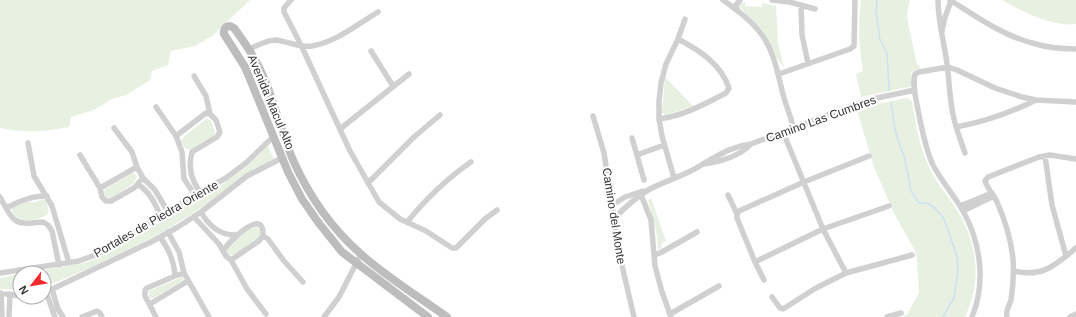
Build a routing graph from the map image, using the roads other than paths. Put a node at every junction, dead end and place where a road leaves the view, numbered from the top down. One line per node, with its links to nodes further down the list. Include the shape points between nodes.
1 (290, 0): 15 (street, via 284,12)
2 (723, 0): 11 (street)
3 (740, 0): 11 (street, via 736,5)
4 (772, 0): 8 (street)
5 (855, 0): 19 (street, via 854,46)
6 (938, 0): 13 (street)
7 (950, 0): 13 (street); 17 (street, via 996,28 1022,40 1048,47)
8 (801, 5): 9 (street); 19 (street, via 802,35)
9 (815, 9)
10 (378, 12): 15 (street, via 334,39 310,46)
11 (738, 12): 22 (street, via 762,34 771,50)
12 (685, 19): 14 (street)
13 (942, 31): 20 (street)
14 (678, 39): 34 (street, via 663,74 659,92); 34 (street, via 706,56 720,71 729,88 726,92 688,111)
15 (301, 45): 16 (street, via 274,40); 38 (street)
16 (249, 49): 28 (street, Avenida Macul Alto, via 265,81); 30 (street, Avenida Macul Alto, via 234,28 225,28 224,34 245,67)
17 (1076, 49)
18 (371, 51): 24 (street)
19 (808, 63): 22 (street)
20 (948, 67): 25 (street, via 916,74); 26 (street, via 995,88); 36 (street)
21 (409, 74): 24 (street)
22 (779, 74): 35 (street)
23 (194, 76): 31 (street, via 206,96)
24 (393, 86): 38 (street)
25 (915, 90): 35 (street, Camino Las Cumbres, via 872,99); 76 (street, via 923,137 929,155)
26 (1036, 100): 27 (street); 36 (street, via 996,117)
27 (1076, 102)
28 (273, 106): 30 (street, via 267,104); 40 (street, Avenida Macul Alto)
29 (156, 107): 41 (street)
30 (262, 108): 42 (street, Avenida Macul Alto)
31 (210, 114): 41 (street, via 201,116); 47 (street, via 216,120 220,132 217,137)
32 (440, 115): 61 (street)
33 (593, 116): 73 (street, Camino del Monte, via 604,153)
34 (659, 119): 45 (street)
35 (793, 127): 39 (street, Camino Las Cumbres)
36 (956, 127): 48 (street)
37 (114, 128): 56 (street, via 132,152)
38 (340, 130): 61 (street)
39 (783, 132): 58 (street, Camino Las Cumbres, via 751,144 735,155 716,163 703,164); 60 (street)
40 (284, 135): 42 (street, via 279,133); 63 (street, Avenida Macul Alto)
41 (176, 136): 46 (street)
42 (273, 137): 53 (street, Avenida Macul Alto); 66 (street, Portales de Piedra Oriente, via 236,171)
43 (632, 138): 50 (street)
44 (28, 143): 71 (street, via 34,176)
45 (664, 144): 50 (street); 58 (street)
46 (182, 152): 47 (street); 69 (street, via 184,179)
47 (192, 152): 66 (street, via 190,171)
48 (965, 153)
49 (80, 155): 64 (street)
50 (637, 155): 59 (street)
51 (869, 156): 60 (street)
52 (1045, 156): 54 (street); 68 (street, via 988,178 985,181); 98 (street, via 1052,205)
53 (282, 158): 65 (street, Avenida Macul Alto); 79 (street, via 247,176)
54 (1076, 159)
55 (471, 162): 86 (street, via 436,189)
56 (137, 167): 57 (street); 64 (street)
57 (143, 178): 62 (street); 78 (street, via 155,190)
58 (674, 178): 67 (street, Camino Las Cumbres)
59 (644, 180)
60 (804, 182): 81 (street); 87 (street)
61 (368, 183): 86 (street, via 379,202)
62 (138, 185): 64 (street, via 109,202 102,197); 82 (street, via 147,192)
63 (306, 186): 65 (street, via 303,190); 95 (street, Avenida Macul Alto, via 330,222)
64 (100, 188)
65 (297, 189): 102 (street, Avenida Macul Alto, via 326,232 342,252)
66 (201, 193): 69 (street, Portales de Piedra Oriente)
67 (641, 193): 73 (street, Camino Las Cumbres, via 625,197); 84 (street, Camino Las Cumbres); 96 (street, via 651,220)
68 (993, 194): 76 (street); 104 (street, via 1007,231)
69 (195, 195): 78 (street, Portales de Piedra Oriente)
70 (728, 195): 81 (street)
71 (47, 196): 75 (street, via 40,195); 80 (street)
72 (0, 198): 75 (street)
73 (611, 206): 84 (street, Camino del Monte)
74 (889, 206): 87 (street)
75 (6, 208): 85 (street, via 10,216 18,222)
76 (962, 209): 136 (street, via 974,238 980,268 978,294)
77 (497, 210): 86 (street, via 456,248)
78 (168, 212): 82 (street, Portales de Piedra Oriente)
79 (201, 212): 83 (street); 90 (street, via 217,231 225,235)
80 (54, 213): 85 (street); 101 (street)
81 (737, 214): 100 (street)
82 (161, 217): 101 (street, Portales de Piedra Oriente, via 98,254)
83 (194, 217): 88 (street); 94 (street)
84 (614, 219): 134 (street, Camino del Monte)
85 (43, 222): 103 (street, via 52,231)
86 (407, 222)
87 (823, 229): 100 (street); 107 (street)
88 (168, 232): 92 (street); 106 (street, via 179,252)
89 (697, 232): 96 (street)
90 (237, 235): 91 (street, via 255,224 261,227); 94 (street)
91 (263, 236): 99 (street); 111 (street)
92 (160, 237): 108 (street, via 173,259); 113 (street)
93 (1076, 248): 98 (street)
94 (223, 251): 99 (street)
95 (361, 254): 102 (street); 133 (street, Avenida Macul Alto)
96 (654, 255): 123 (street, via 658,280)
97 (912, 255): 107 (street)
98 (1066, 256): 104 (street, via 1053,267 1043,271)
99 (231, 260): 120 (street, via 247,289)
100 (754, 262): 110 (street)
101 (69, 263): 103 (street, Portales de Piedra Oriente)
102 (356, 264): 131 (street, via 339,297); 132 (street, Avenida Macul Alto)
103 (59, 265): 105 (street, Portales de Piedra Oriente)
104 (1014, 271): 137 (street)
105 (0, 273)
106 (184, 273): 108 (street); 109 (street)
107 (846, 273): 116 (street, via 783,309)
108 (175, 276): 117 (street, via 145,290 145,296)
109 (188, 280): 117 (street); 130 (street)
110 (764, 280)
111 (303, 282)
112 (719, 286): 123 (street)
113 (52, 289): 127 (street)
114 (0, 293): 115 (street); 124 (street)
115 (10, 294): 125 (street)
116 (772, 297)
117 (150, 304): 129 (street)
118 (50, 305): 126 (street)
119 (900, 313): 135 (street)
120 (266, 314)
121 (1076, 314): 138 (street)
122 (101, 315): 128 (street, via 95,312)
123 (671, 316)
124 (2, 317)
125 (9, 317)
126 (55, 317)
127 (63, 317)
128 (82, 317)
129 (156, 317)
130 (209, 317)
131 (324, 317)
132 (428, 317)
133 (447, 317)
134 (634, 317)
135 (887, 317)
136 (972, 317)
137 (1007, 317)
138 (1070, 317)

